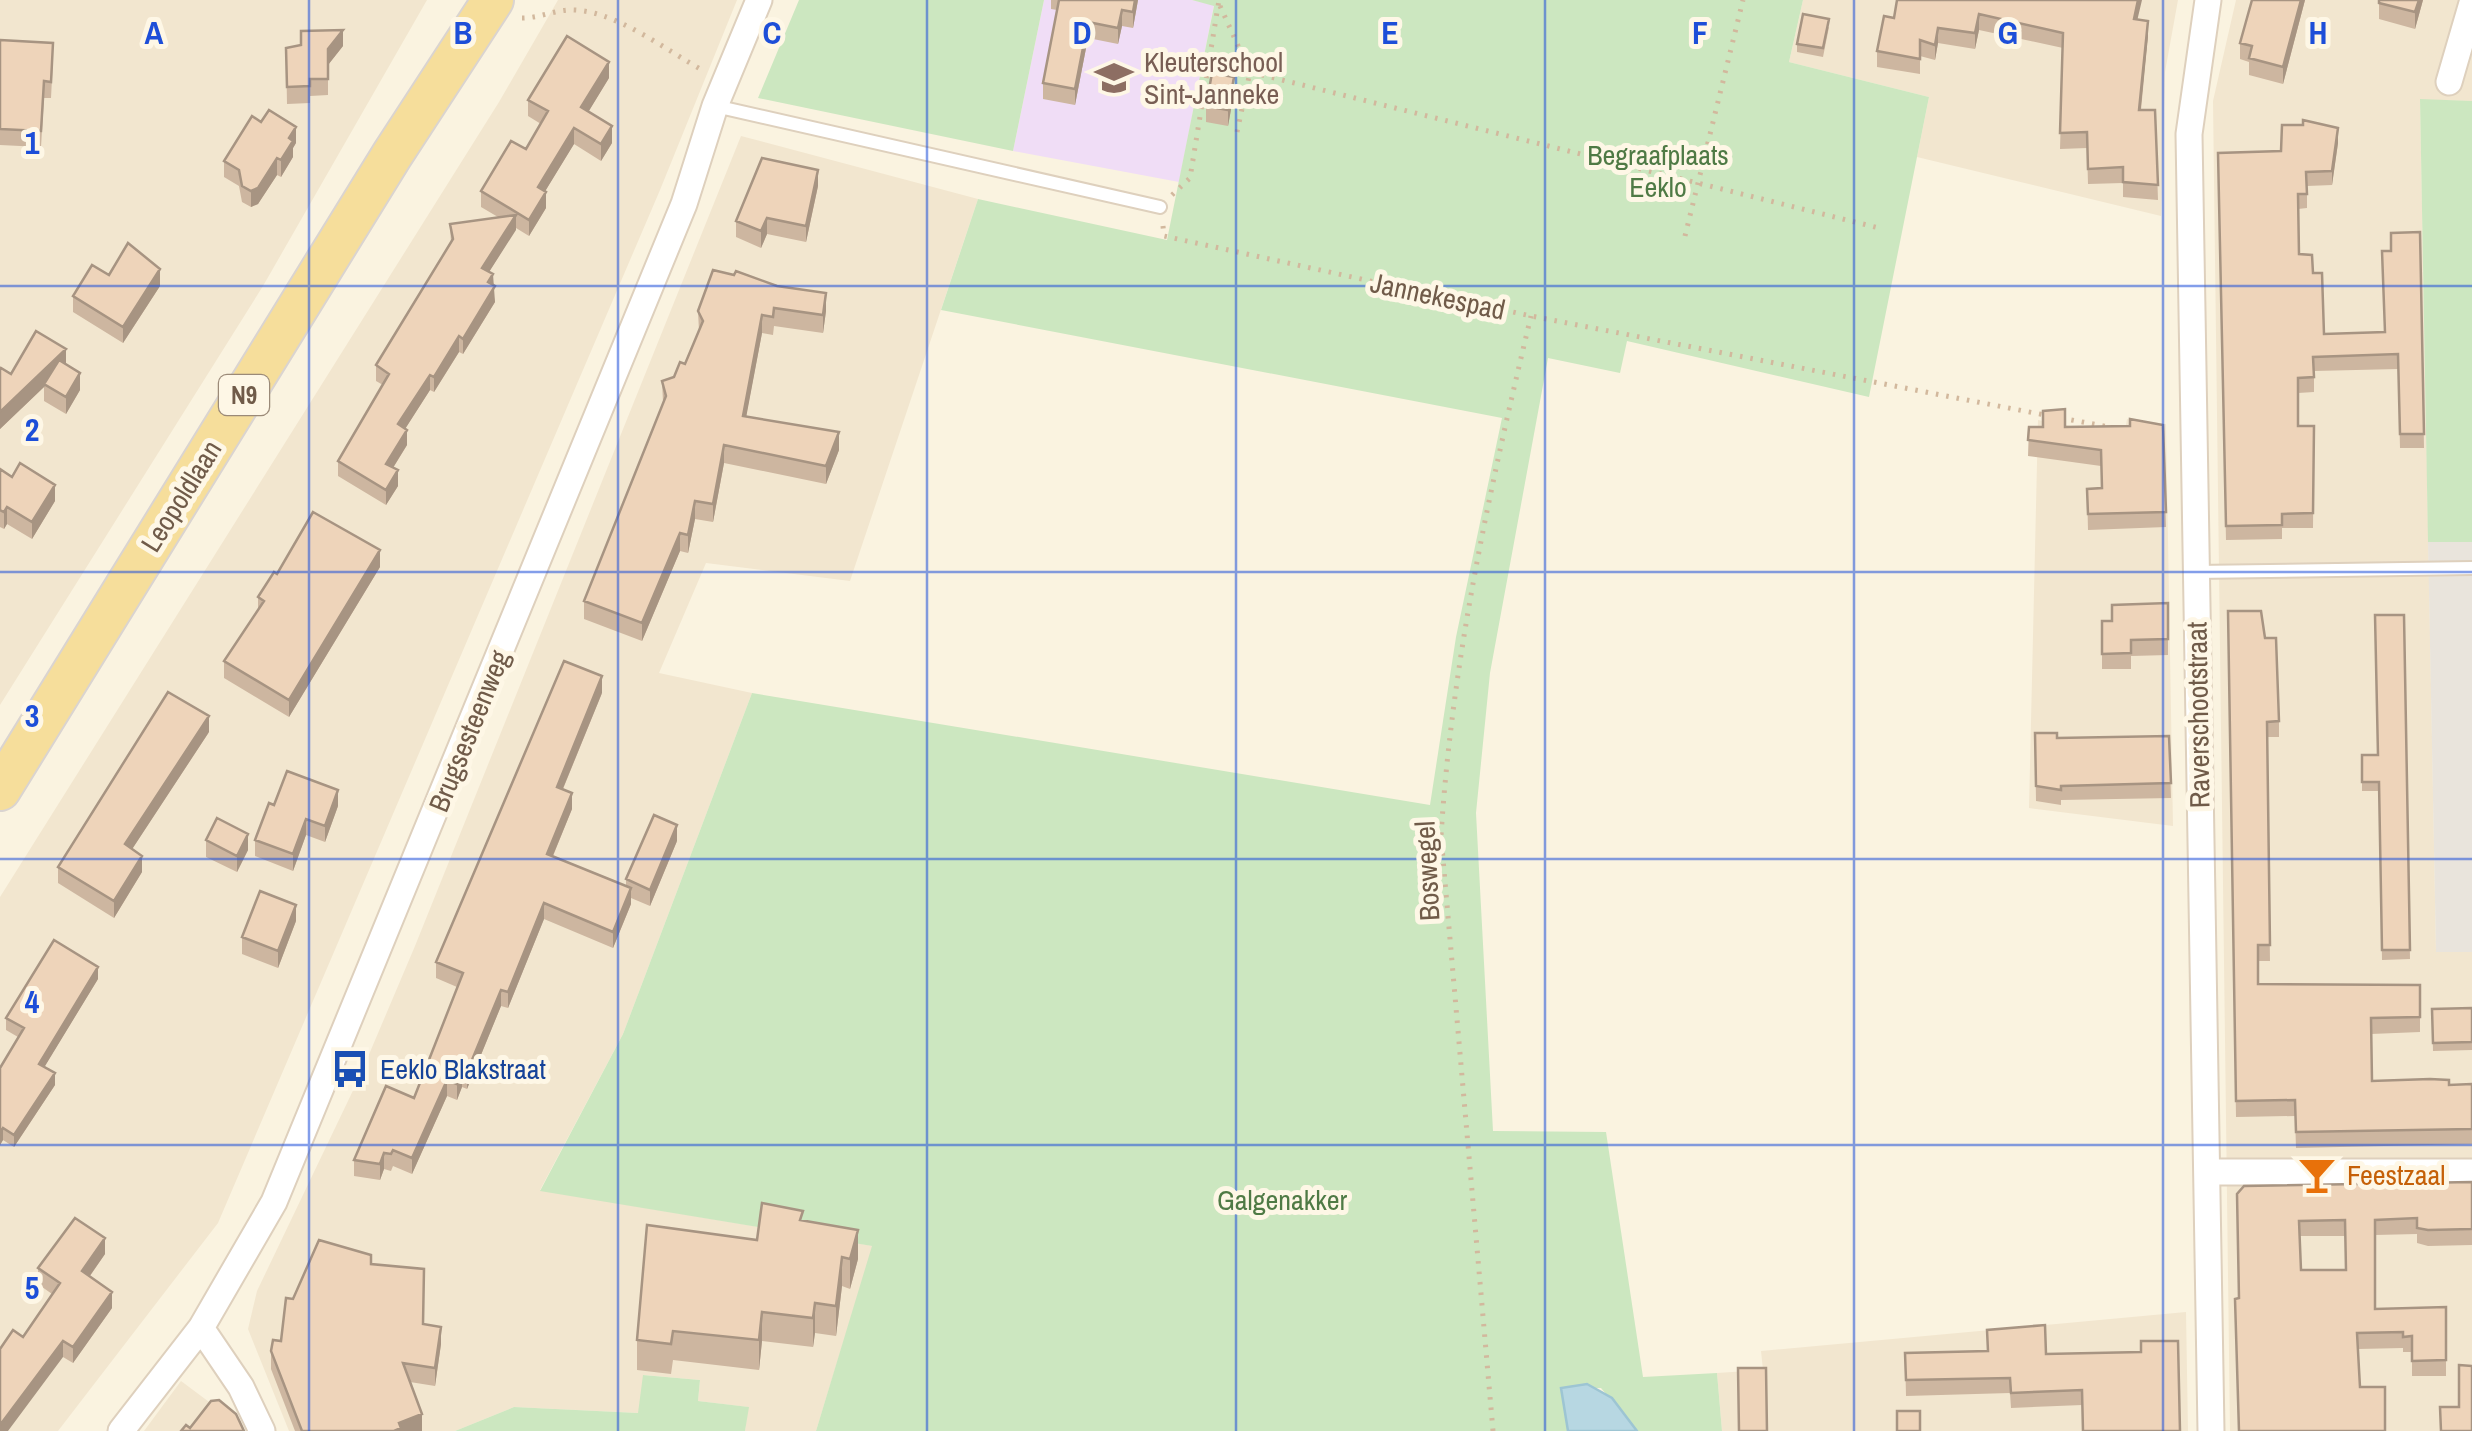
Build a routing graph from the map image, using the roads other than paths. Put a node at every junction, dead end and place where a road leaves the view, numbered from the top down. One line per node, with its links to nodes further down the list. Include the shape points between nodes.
1 (759, 0): 6 (street, Brugsesteenweg)
2 (2208, 0): 9 (street, Raverschootstraat, via 2190,134)
3 (492, 1): 10 (main road, Leopoldlaan / N9)
4 (2472, 3): 5 (street)
5 (2449, 82)
6 (720, 94): 7 (lane); 13 (street, Brugsesteenweg, via 684,204 302,1137 246,1254)
7 (1160, 207)
8 (2472, 568): 9 (lane)
9 (2194, 572): 11 (street, Raverschootstraat)
10 (0, 790)
11 (2207, 1172): 12 (street); 16 (street, Raverschootstraat)
12 (2472, 1172)
13 (201, 1328): 14 (street, Brugsesteenweg); 15 (street)
14 (121, 1431)
15 (262, 1431)
16 (2211, 1431)

